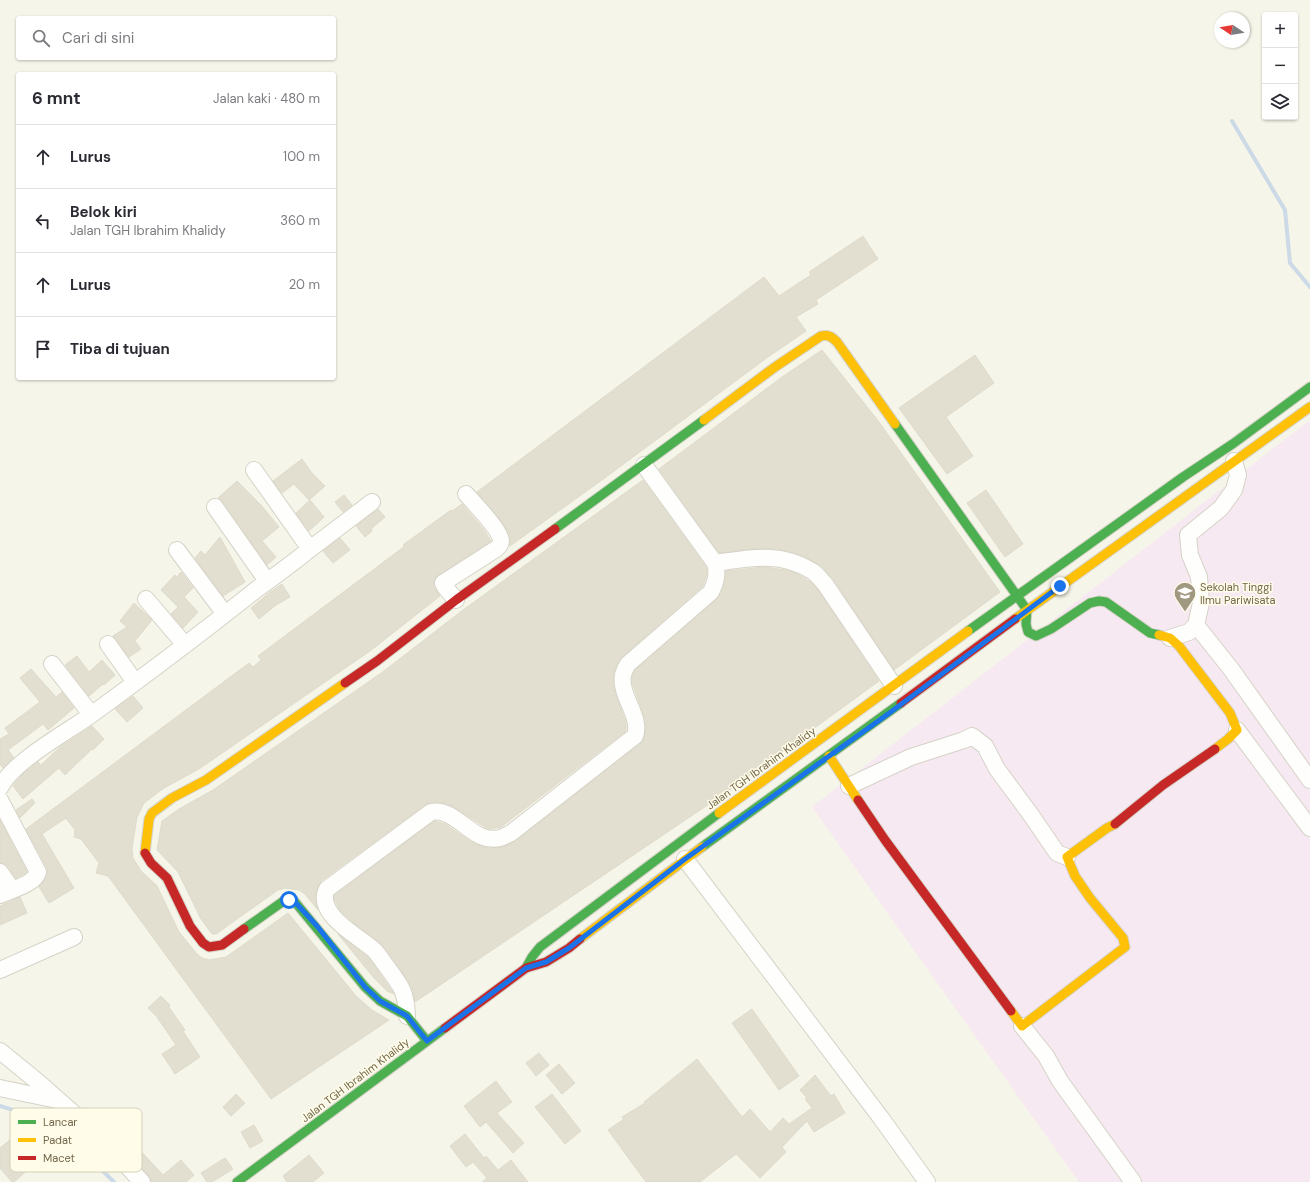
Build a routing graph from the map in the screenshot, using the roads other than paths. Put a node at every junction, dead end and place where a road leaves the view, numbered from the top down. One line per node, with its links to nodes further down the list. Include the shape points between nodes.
1 (1310, 387): 13 (street, Jalan TGH Ibrahim Khalidy)
2 (1310, 407): 3 (street, Jalan TGH Ibrahim Khalidy)
3 (1234, 461): 16 (street, Jalan TGH Ibrahim Khalidy); 18 (street, via 1238,475 1234,490 1221,508 1188,535 1190,555 1199,576 1201,603)
4 (644, 465): 11 (street); 13 (street, via 775,367 821,336 828,335 847,355); 15 (street)
5 (254, 470): 9 (street)
6 (466, 494): 15 (street, via 499,534 501,542 496,549 443,583)
7 (372, 502): 9 (street)
8 (215, 506): 12 (street)
9 (310, 549): 12 (street)
10 (177, 550): 17 (street)
11 (715, 563): 24 (street, via 767,556 799,564 813,572 825,584); 40 (street, via 717,574 711,592 628,664 623,674 622,684 636,726 635,736 511,833 501,838 485,838 448,814 431,812 327,889 326,902 334,917 374,950 401,985 405,994)
12 (267, 581): 17 (street)
13 (1018, 596): 16 (street); 24 (street, Jalan TGH Ibrahim Khalidy)
14 (146, 599): 21 (street)
15 (456, 600): 40 (street, via 377,661 206,780 161,805 149,819 144,843 145,855 166,878 190,926 203,944 209,947 222,945 285,900 295,902 374,996)
16 (1027, 610): 19 (street, via 1028,632 1036,636 1090,603 1099,601 1106,602 1150,634); 27 (street, Jalan TGH Ibrahim Khalidy)
17 (225, 614): 21 (street)
18 (1196, 625): 19 (street, via 1189,632); 28 (street, via 1231,669)
19 (1170, 638): 26 (street, via 1179,646 1225,707)
20 (108, 644): 23 (street)
21 (185, 645): 23 (street)
22 (52, 664): 25 (street)
23 (135, 682): 25 (street)
24 (894, 686): 38 (street, Jalan TGH Ibrahim Khalidy, via 549,940 536,952)
25 (91, 714): 30 (street, via 40,749 12,772)
26 (1237, 730): 32 (street); 33 (street, via 1231,738 1171,779 1114,825)
27 (829, 756): 29 (street); 34 (street, Jalan TGH Ibrahim Khalidy)
28 (1310, 780)
29 (849, 786): 33 (street, via 911,757 972,736 985,746 996,769 1057,853); 41 (street)
30 (0, 788)
31 (0, 800): 36 (street, via 38,872 30,883)
32 (1310, 828)
33 (1067, 857): 41 (street, via 1068,864 1079,882 1123,938 1125,947)
34 (685, 859): 38 (street, Jalan TGH Ibrahim Khalidy, via 569,948 546,962); 50 (street)
35 (0, 872): 36 (street)
36 (6, 892)
37 (74, 937): 39 (street)
38 (526, 968): 42 (street, Jalan TGH Ibrahim Khalidy)
39 (0, 970)
40 (407, 1016): 42 (street)
41 (1022, 1026): 51 (street, via 1046,1056 1060,1081)
42 (427, 1041): 49 (street, Jalan TGH Ibrahim Khalidy)
43 (0, 1051): 45 (street)
44 (0, 1088): 45 (street)
45 (58, 1100): 46 (street)
46 (67, 1108)
47 (133, 1172): 48 (street)
48 (142, 1182)
49 (237, 1182)
50 (927, 1182)
51 (1133, 1182)

